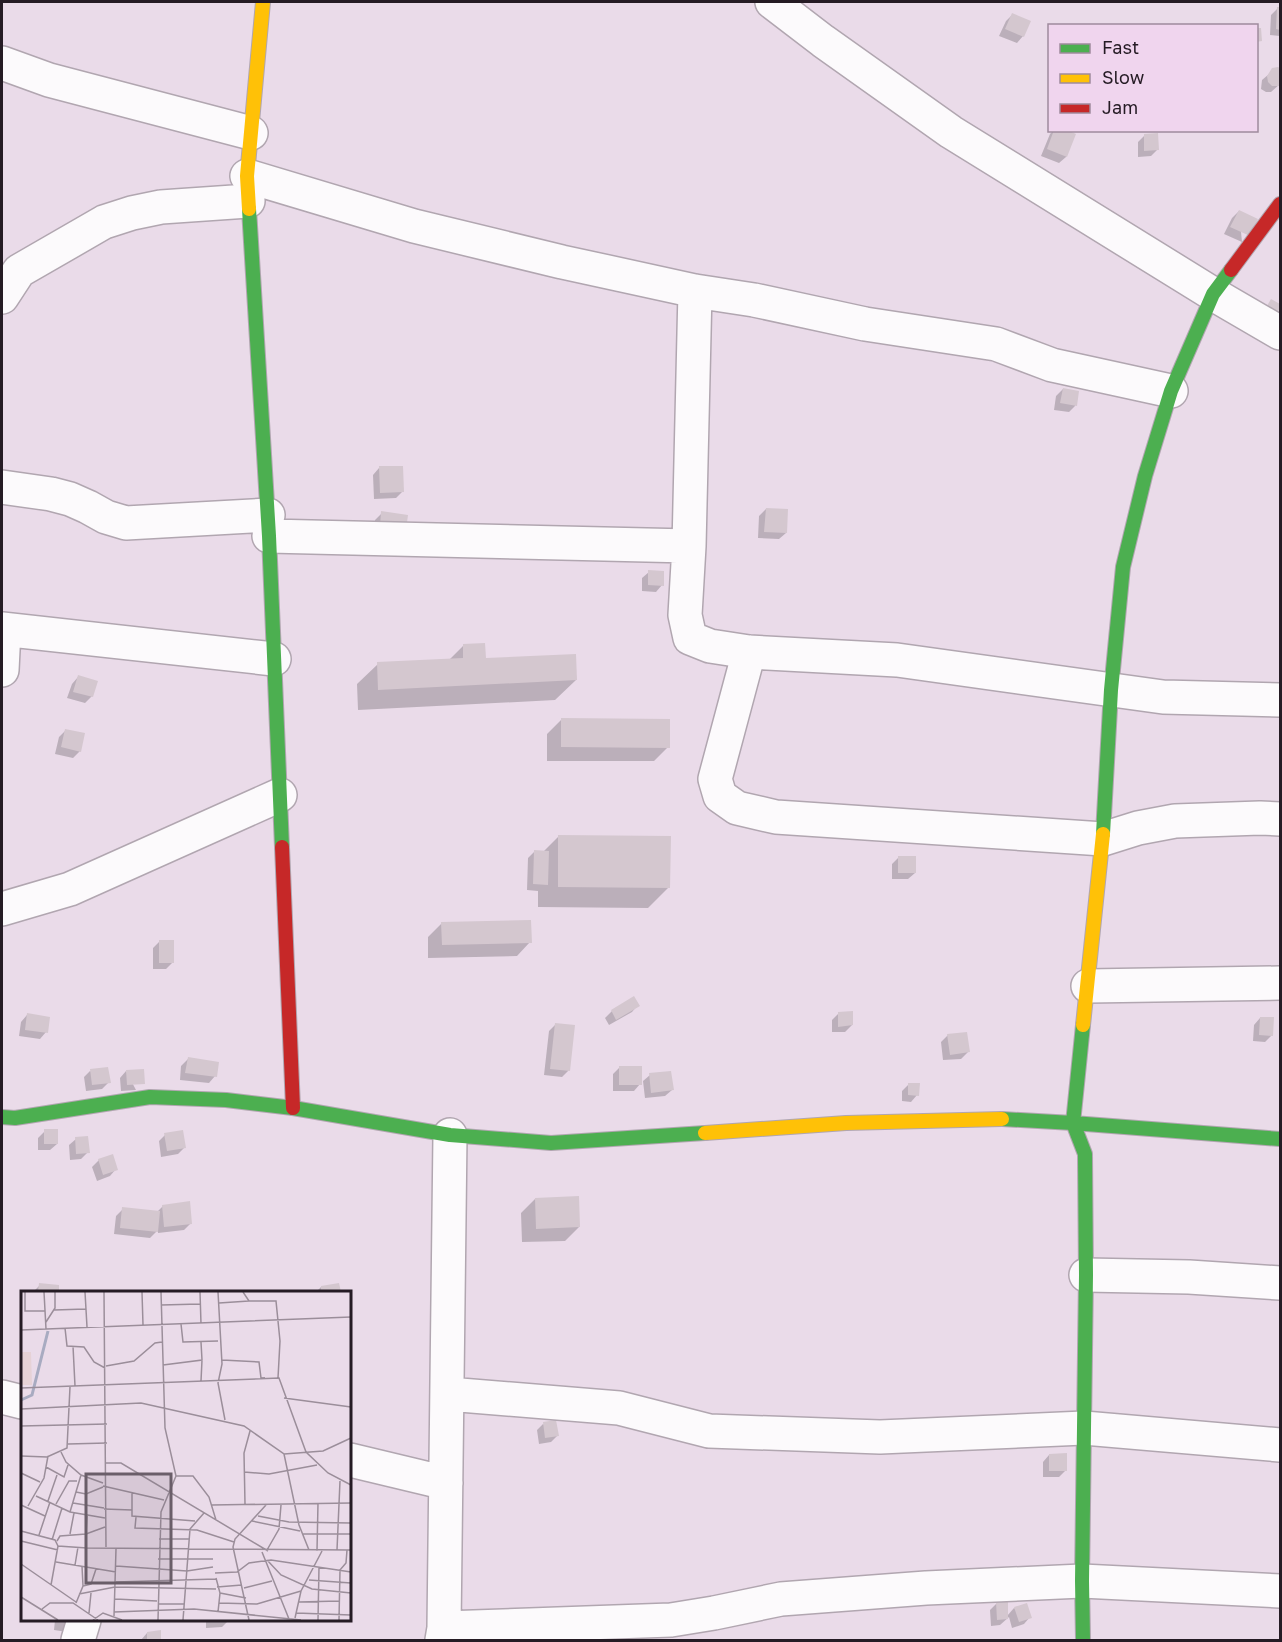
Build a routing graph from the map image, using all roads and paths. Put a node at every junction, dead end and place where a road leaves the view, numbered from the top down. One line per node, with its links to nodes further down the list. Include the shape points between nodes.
1 (263, 2): 4 (street)
2 (772, 2): 8 (street, via 951,132)
3 (2, 63): 4 (street, via 49,80)
4 (251, 133): 5 (street)
5 (248, 189): 7 (street); 9 (street, via 104,222 19,271); 13 (street)
6 (1281, 204): 8 (street)
7 (694, 291): 11 (street, via 996,344 1052,365); 14 (street)
8 (1213, 294): 10 (street); 11 (street)
9 (2, 297)
10 (1281, 333)
11 (1171, 391): 19 (street, via 1123,567)
12 (2, 487): 13 (street, via 70,499 126,523)
13 (269, 526): 14 (street); 17 (street)
14 (689, 546): 16 (street, via 685,615 690,638 710,646)
15 (3, 629): 17 (street); 18 (street)
16 (749, 652): 19 (street, via 897,660); 23 (street, via 715,779 720,796 737,808 776,817)
17 (274, 659): 21 (street)
18 (2, 670)
19 (1110, 690): 20 (street, via 1163,697); 23 (street)
20 (1281, 699)
21 (280, 795): 24 (street, via 70,889); 27 (street)
22 (1281, 819): 23 (street, via 1175,821)
23 (1103, 839): 26 (street)
24 (2, 909)
25 (1281, 983): 26 (street)
26 (1088, 986): 29 (street)
27 (292, 1108): 28 (street, via 150,1097); 30 (street)
28 (2, 1117)
29 (1073, 1123): 30 (street, via 1000,1119 846,1123 551,1143); 31 (street); 32 (street, via 1085,1154)
30 (450, 1135): 34 (street)
31 (1281, 1138)
32 (1086, 1275): 33 (street); 37 (street)
33 (1281, 1283)
34 (447, 1394): 37 (street, via 619,1408 708,1431 880,1437); 40 (street)
35 (2, 1397): 36 (street)
36 (21, 1402)
37 (1084, 1428): 38 (street); 41 (street)
38 (1281, 1445)
39 (351, 1460): 40 (street)
40 (446, 1483): 44 (street)
41 (1082, 1581): 42 (street); 44 (street, via 829,1595 781,1599 671,1620); 46 (street)
42 (1281, 1592)
43 (84, 1621): 45 (street)
44 (443, 1634)
45 (78, 1641)
46 (1083, 1641)

